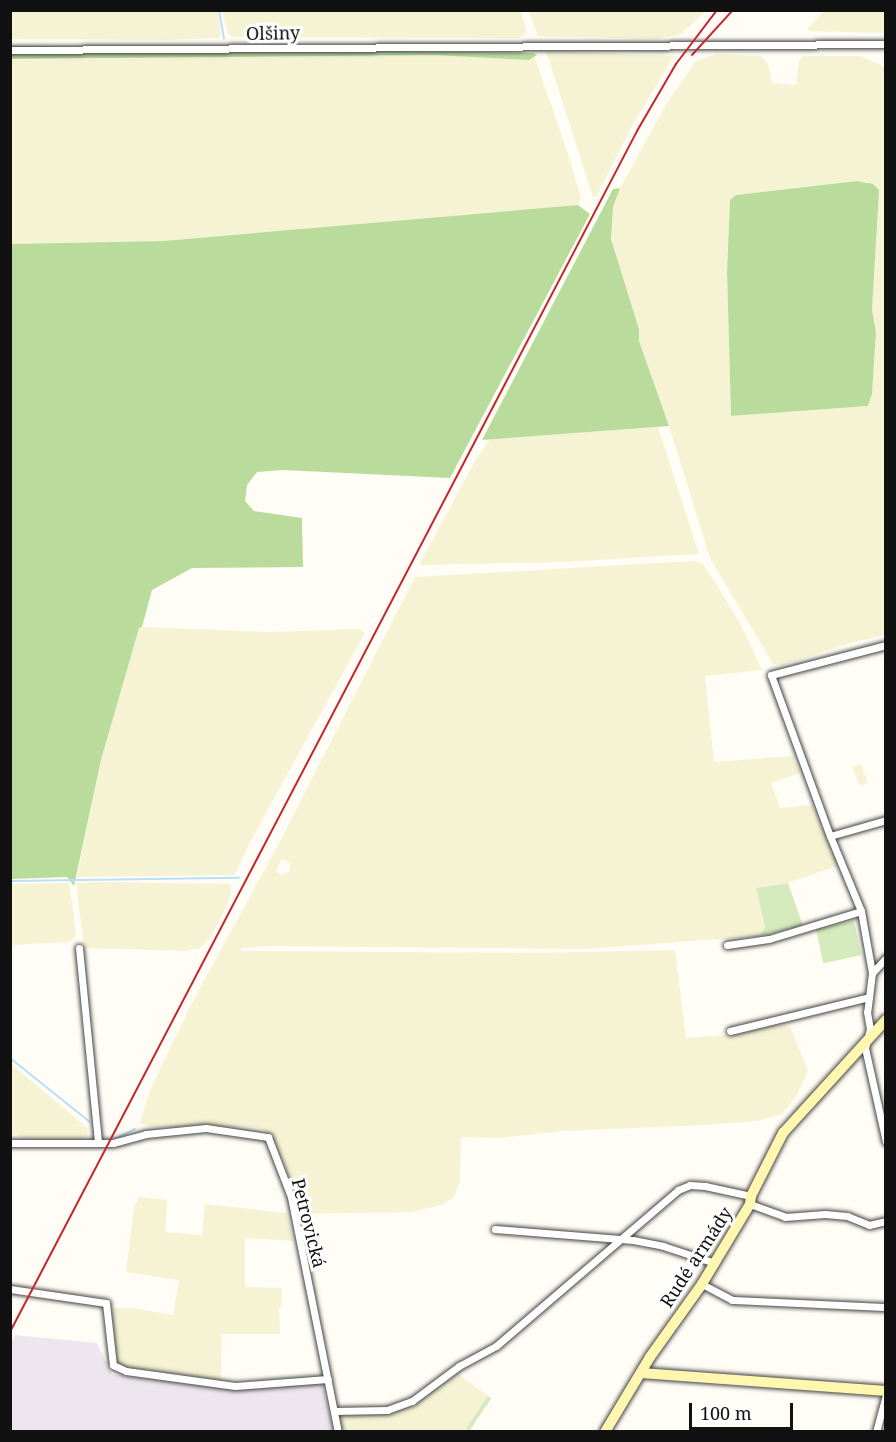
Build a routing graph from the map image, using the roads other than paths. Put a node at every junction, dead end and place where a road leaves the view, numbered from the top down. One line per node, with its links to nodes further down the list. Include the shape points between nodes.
1 (885, 44): 2 (street, Olšiny)
2 (10, 50)
3 (885, 645): 5 (street, via 771,675)
4 (885, 820): 5 (street)
5 (830, 836): 6 (street)
6 (861, 911): 7 (street, via 769,939); 10 (street)
7 (727, 945)
8 (79, 948): 17 (street)
9 (885, 958): 10 (street)
10 (872, 973): 11 (street)
11 (869, 997): 13 (street); 14 (street, via 870,1029)
12 (885, 1020): 14 (street, Rudé armády)
13 (730, 1031)
14 (865, 1042): 16 (street); 20 (street, Rudé armády, via 783,1133)
15 (885, 1104): 16 (street)
16 (877, 1106): 18 (street)
17 (98, 1142): 19 (street, Petrovická); 29 (street, Petrovická, via 206,1128 268,1137 291,1197)
18 (885, 1142)
19 (10, 1143)
20 (751, 1200): 21 (street, via 785,1217 848,1216 868,1225); 23 (street, via 690,1185 678,1190); 24 (street, Rudé armády)
21 (885, 1221)
22 (495, 1229): 23 (street)
23 (623, 1239): 24 (street, via 663,1246); 31 (street, via 496,1347 459,1366 412,1401 387,1410)
24 (715, 1263): 25 (street, Rudé armády)
25 (702, 1284): 27 (street, via 732,1300); 28 (street, Rudé armády)
26 (10, 1289): 29 (street, via 106,1303 113,1365 126,1371 235,1386)
27 (885, 1307)
28 (641, 1373): 30 (street); 33 (street, Rudé armády)
29 (328, 1379): 31 (street, Petrovická)
30 (885, 1392): 34 (street)
31 (334, 1411): 32 (street, Petrovická)
32 (338, 1431)
33 (605, 1431)
34 (876, 1431)

